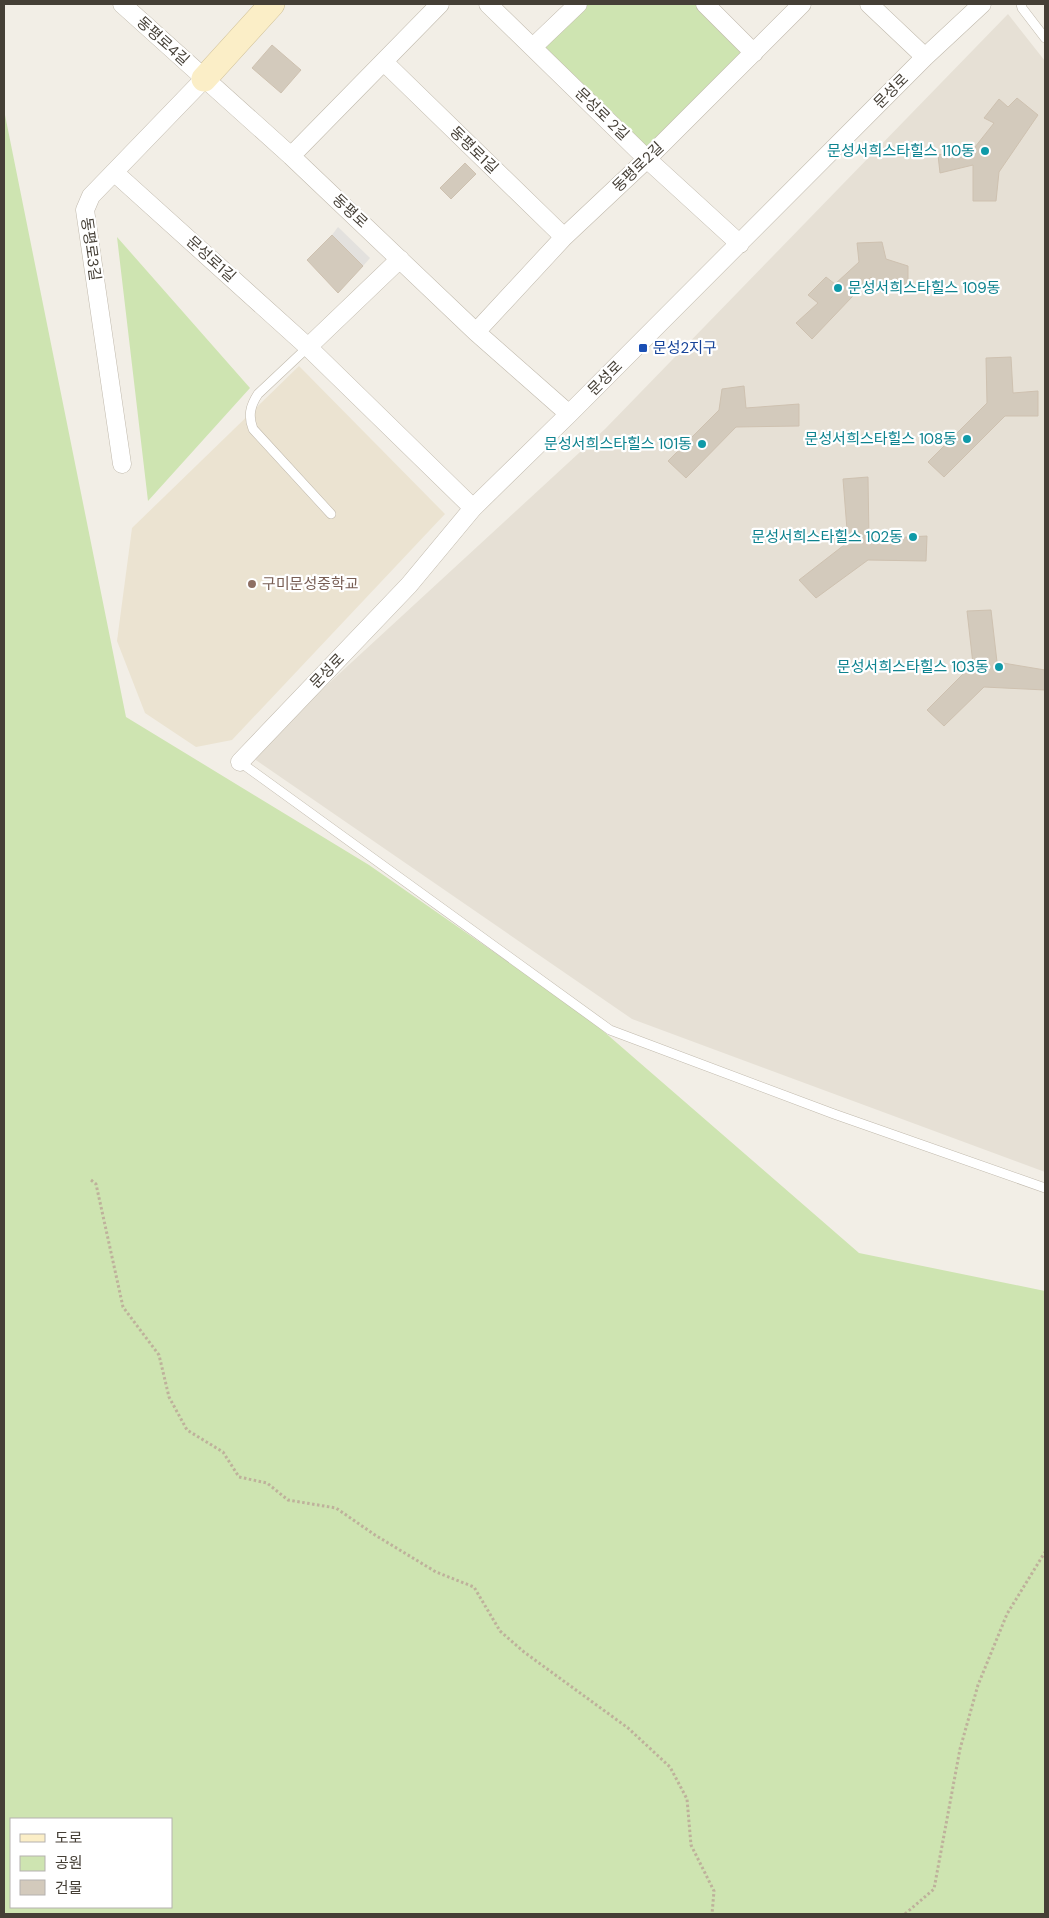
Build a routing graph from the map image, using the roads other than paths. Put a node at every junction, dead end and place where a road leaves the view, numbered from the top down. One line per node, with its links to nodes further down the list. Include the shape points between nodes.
1 (122, 4): 16 (street, 동평로4길)
2 (272, 4): 16 (street)
3 (440, 4): 15 (street)
4 (488, 4): 12 (street, 문성로 2길)
5 (578, 4): 12 (street)
6 (705, 4): 13 (street)
7 (802, 4): 13 (street, 동평로2길)
8 (869, 4): 14 (street)
9 (982, 4): 14 (street, 문성로)
10 (1022, 4): 11 (lane)
11 (1045, 38)
12 (533, 47): 18 (street, 문성로 2길)
13 (754, 52): 18 (street, 동평로2길)
14 (925, 57): 21 (street, 문성로)
15 (384, 62): 17 (street); 20 (street, 동평로1길)
16 (204, 79): 17 (street, 동평로); 19 (street, 동평로3길)
17 (291, 156): 22 (street, 동평로)
18 (647, 158): 20 (street, 동평로2길); 21 (street, 문성로 2길)
19 (114, 172): 24 (street, 문성로1길); 26 (street, 동평로3길, via 91,196 85,210)
20 (564, 237): 23 (street, 동평로2길)
21 (740, 244): 25 (street, 문성로)
22 (400, 259): 23 (street, 동평로); 24 (street)
23 (476, 332): 25 (street, 동평로)
24 (308, 346): 27 (street, 문성로1길); 28 (lane, via 258,394 250,411 250,421 253,429)
25 (569, 414): 27 (street, 문성로)
26 (122, 464)
27 (473, 508): 29 (street, 문성로, via 409,586)
28 (331, 514)
29 (240, 762): 30 (lane, via 610,1030)
30 (1045, 1188)

